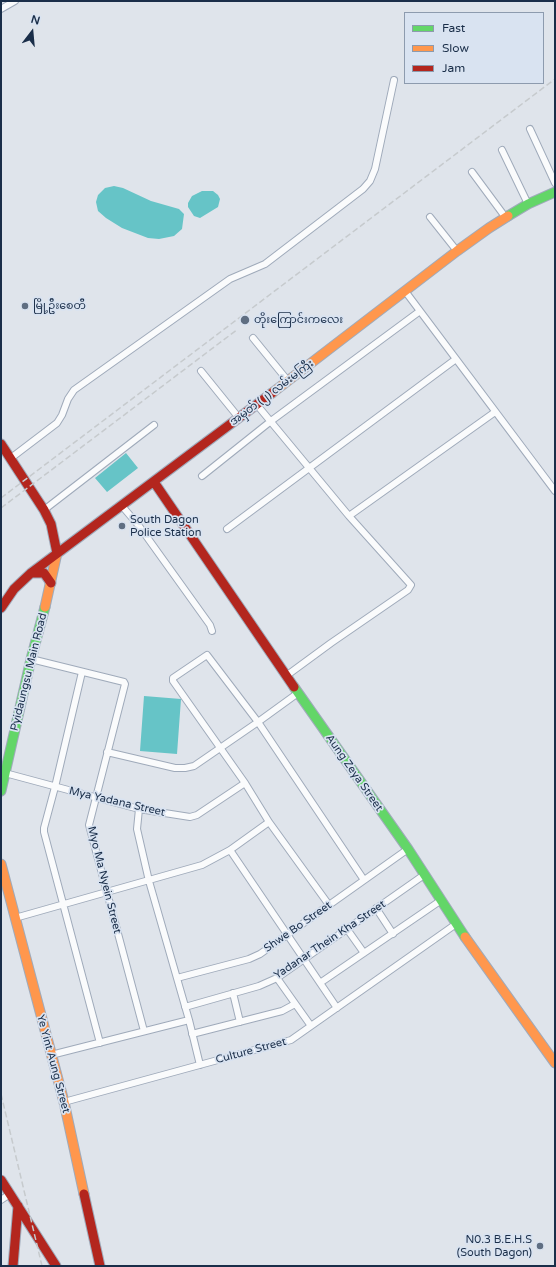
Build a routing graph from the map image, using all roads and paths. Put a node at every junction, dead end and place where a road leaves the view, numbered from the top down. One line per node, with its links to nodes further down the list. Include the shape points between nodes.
1 (15, 1): 2 (street)
2 (1, 9)
3 (394, 80): 25 (street, via 374,169 370,181 363,189 265,264 230,279 74,390 57,423)
4 (530, 129): 7 (street)
5 (502, 150): 9 (street)
6 (472, 172): 11 (street)
7 (555, 182)
8 (555, 192): 9 (main road, အမှတ် (၂) လမ်းမကြီး)
9 (528, 204): 11 (main road, အမှတ် (၂) လမ်းမကြီး)
10 (430, 217): 12 (street)
11 (506, 218): 12 (main road, အမှတ် (၂) လမ်းမကြီး)
12 (457, 251): 13 (main road, အမှတ် (၂) လမ်းမကြီး)
13 (405, 291): 14 (street); 18 (main road, အမှတ် (၂) လမ်းမကြီး)
14 (420, 311): 16 (street); 22 (street)
15 (254, 338): 18 (street)
16 (456, 358): 20 (street); 26 (street)
17 (201, 371): 21 (street)
18 (288, 382): 19 (main road, အမှတ် (၂) လမ်းမကြီး)
19 (257, 405): 21 (main road, အမှတ် (၂) လမ်းမကြီး); 22 (street)
20 (495, 412): 29 (street); 32 (street)
21 (239, 418): 28 (main road, အမှတ် (၂) လမ်းမကြီး)
22 (270, 421): 26 (street); 27 (street)
23 (154, 425): 31 (street)
24 (1, 444): 25 (main road)
25 (6, 456): 31 (main road)
26 (309, 467): 32 (street); 33 (street)
27 (202, 476)
28 (154, 482): 30 (main road, အမှတ် (၂) လမ်းမကြီး); 41 (main road, Aung Zeya Street)
29 (555, 491)
30 (122, 506): 34 (main road, အမှတ် (၂) လမ်းမကြီး); 38 (street, via 139,526)
31 (44, 510): 34 (main road, via 51,524)
32 (349, 516): 41 (street, via 412,585 411,588)
33 (227, 529)
34 (57, 553): 35 (main road, အမှတ် (၂) လမ်းမကြီး); 36 (main road, Pyidaungsu Main Road)
35 (31, 573): 36 (main road, via 44,573); 37 (main road, အမှတ် (၂) လမ်းမကြီး, via 14,589)
36 (51, 583): 39 (main road, Pyidaungsu Main Road)
37 (1, 608)
38 (212, 631)
39 (31, 659): 40 (street); 46 (main road, Pyidaungsu Main Road)
40 (82, 672): 45 (street, Myo Ma Nyein Street, via 125,684); 48 (street)
41 (286, 676): 42 (main road, Aung Zeya Street)
42 (298, 693): 43 (street); 54 (main road, Aung Zeya Street)
43 (258, 722): 44 (street); 44 (street, via 207,655 173,678); 57 (street)
44 (221, 748): 45 (street, via 194,766 185,768 175,768); 47 (street)
45 (107, 752): 50 (street, Myo Ma Nyein Street)
46 (5, 773): 48 (street, Mya Yadana Street); 49 (main road, Pyidaungsu Main Road)
47 (246, 783): 51 (street, Mya Yadana Street, via 195,817); 52 (street)
48 (55, 787): 50 (street, Mya Yadana Street); 61 (street, via 44,832)
49 (1, 791)
50 (96, 798): 51 (street, Mya Yadana Street); 59 (street, Myo Ma Nyein Street, via 89,824)
51 (139, 809): 58 (street, via 137,829)
52 (270, 822): 53 (street); 62 (street)
53 (230, 850): 58 (street, via 202,865); 67 (street)
54 (408, 850): 56 (main road, Aung Zeya Street); 57 (street, Shwe Bo Street)
55 (1, 864): 64 (main road, Ye Yint Aung Street)
56 (424, 875): 60 (main road, Aung Zeya Street); 63 (street, Yadanar Thein Kha Street)
57 (364, 880): 62 (street, Shwe Bo Street)
58 (150, 881): 59 (street); 71 (street)
59 (106, 892): 61 (street); 81 (street, Myo Ma Nyein Street)
60 (440, 901): 65 (main road, Aung Zeya Street); 68 (street)
61 (63, 904): 64 (street); 83 (street)
62 (329, 905): 67 (street, Shwe Bo Street)
63 (376, 908): 66 (street, Yadanar Thein Kha Street); 68 (street)
64 (15, 918): 84 (main road, Ye Yint Aung Street)
65 (456, 924): 77 (street, Culture Street); 85 (main road, Aung Zeya Street)
66 (347, 929): 69 (street); 70 (street, Yadanar Thein Kha Street)
67 (288, 934): 70 (street); 71 (street, Shwe Bo Street, via 249,959)
68 (393, 934): 69 (street)
69 (364, 954): 73 (street)
70 (304, 959): 72 (street, Yadanar Thein Kha Street); 73 (street)
71 (177, 978): 76 (street)
72 (277, 978): 74 (street, Yadanar Thein Kha Street); 75 (street)
73 (320, 983): 77 (street)
74 (233, 993): 76 (street, Yadanar Thein Kha Street); 79 (street)
75 (295, 1004): 79 (street, via 282,1011); 80 (street)
76 (185, 1007): 78 (street)
77 (337, 1008): 80 (street, Culture Street)
78 (189, 1020): 81 (street); 82 (street)
79 (240, 1022): 82 (street)
80 (311, 1026): 86 (street, Culture Street, via 292,1040)
81 (144, 1031): 83 (street)
82 (192, 1034): 86 (street)
83 (100, 1043): 84 (street)
84 (51, 1055): 87 (main road, Ye Yint Aung Street)
85 (555, 1063)
86 (200, 1065): 87 (street, Culture Street)
87 (64, 1102): 94 (main road, Ye Yint Aung Street)
88 (1, 1180): 89 (main road)
89 (10, 1194): 90 (street); 91 (main road)
90 (1, 1200)
91 (18, 1206): 92 (main road); 93 (main road)
92 (13, 1266)
93 (56, 1266)
94 (100, 1266)

